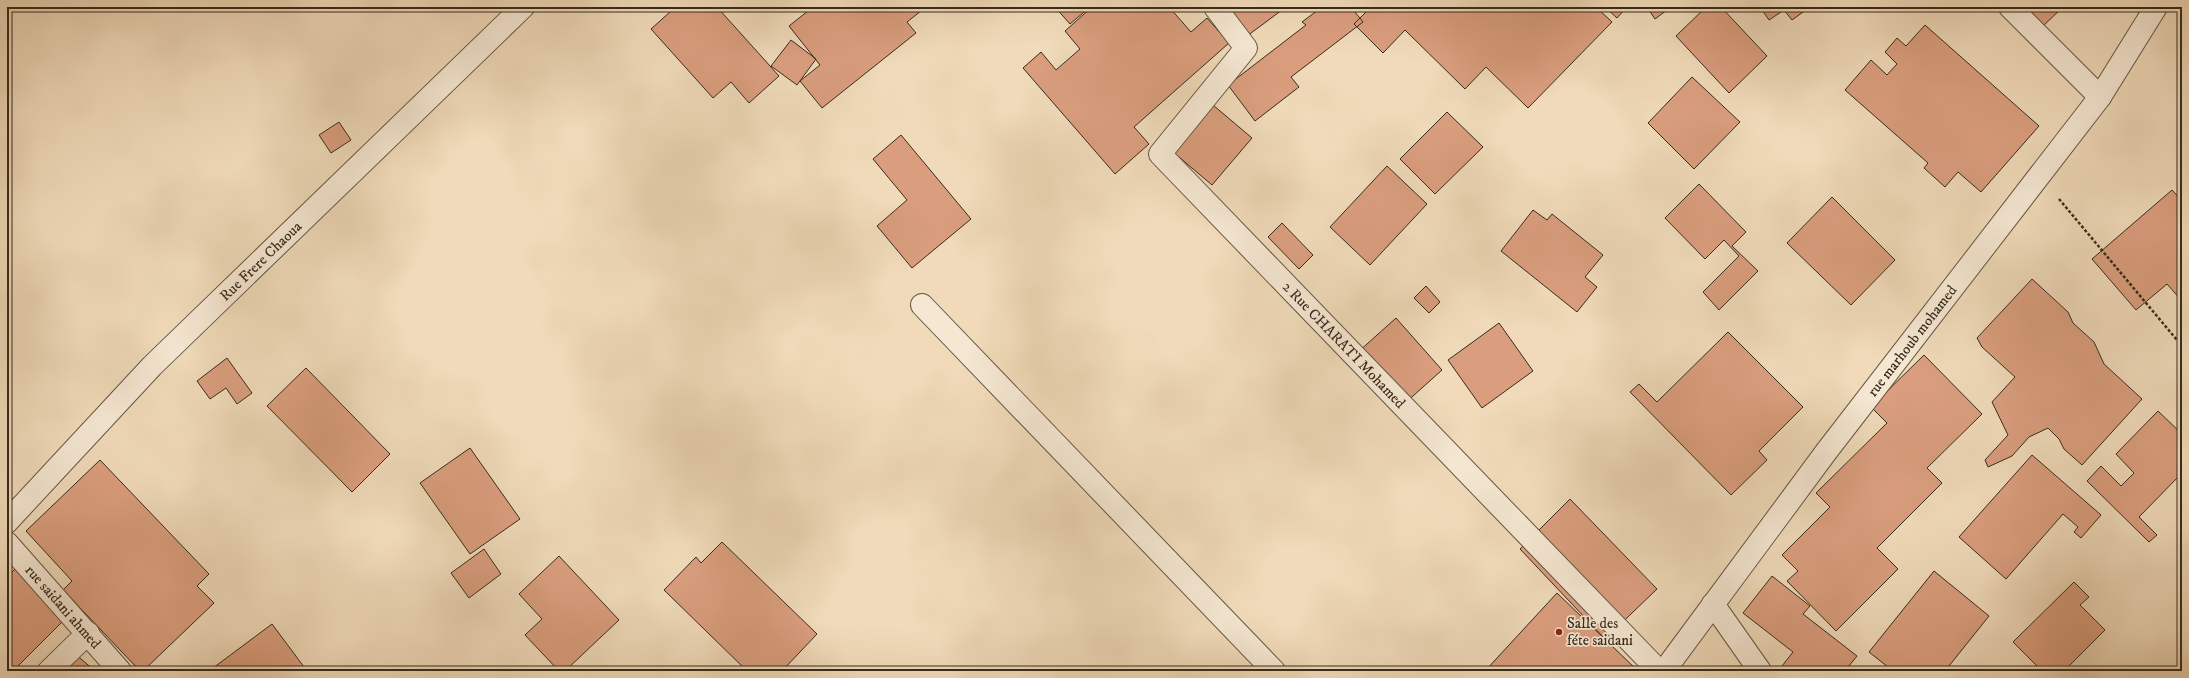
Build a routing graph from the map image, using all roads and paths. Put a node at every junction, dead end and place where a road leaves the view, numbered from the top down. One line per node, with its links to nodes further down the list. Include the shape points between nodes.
1 (523, 7): 9 (street, Rue Frere Chaoua, via 152,366)
2 (1215, 7): 16 (street, 2 Rue CHARATI Mohamed, via 1246,48 1160,154)
3 (2010, 7): 5 (street)
4 (2156, 7): 5 (street, rue marhoub mohamed)
5 (2100, 97): 6 (street, rue marhoub mohamed)
6 (2039, 176): 8 (path); 11 (street, rue marhoub mohamed, via 1826,452)
7 (922, 305): 15 (street)
8 (2182, 346)
9 (7, 522)
10 (7, 543): 12 (street, rue saidani ahmed)
11 (1713, 604): 17 (street, rue marhoub mohamed); 18 (street)
12 (88, 633): 13 (street); 14 (street, rue saidani ahmed)
13 (49, 671)
14 (120, 671)
15 (1274, 671)
16 (1660, 671)
17 (1664, 671)
18 (1760, 671)

